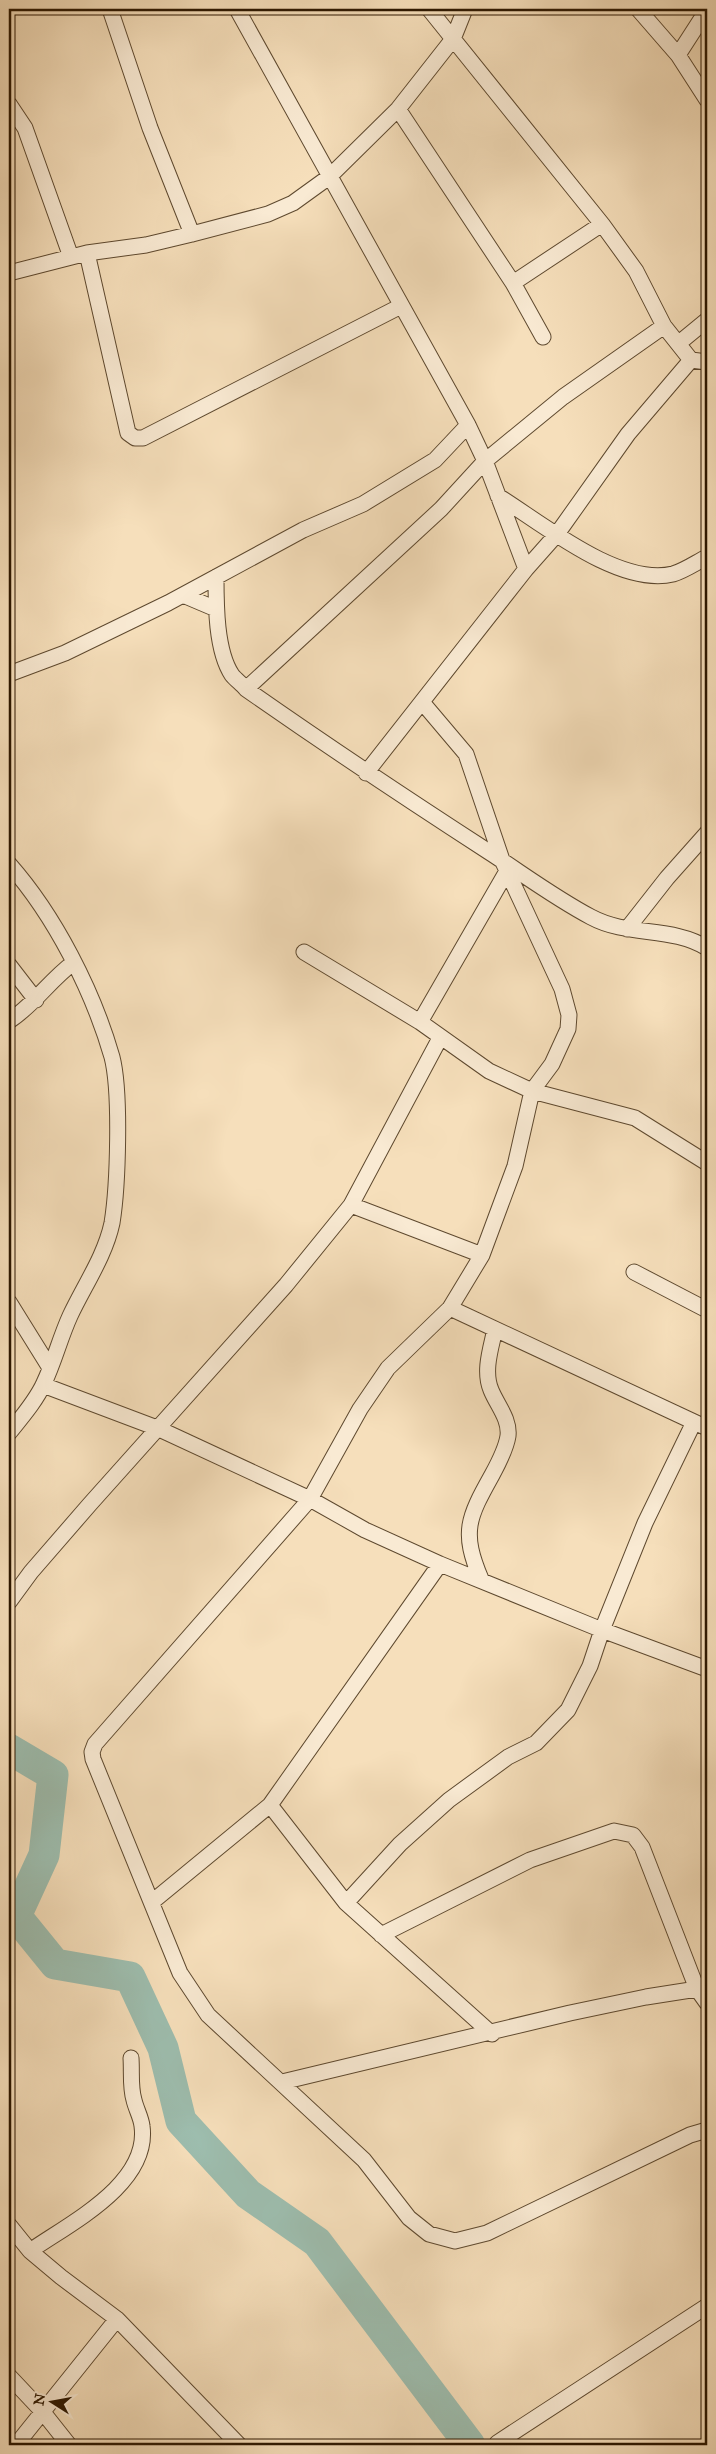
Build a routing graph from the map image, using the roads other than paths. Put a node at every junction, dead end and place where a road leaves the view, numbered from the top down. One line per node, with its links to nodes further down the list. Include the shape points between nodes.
1 (110, 9): 14 (street, via 150,128)
2 (238, 9): 12 (street)
3 (429, 9): 7 (street)
4 (465, 9): 7 (street)
5 (638, 9): 8 (street)
6 (707, 10): 8 (street)
7 (453, 39): 11 (street); 13 (street)
8 (678, 55): 9 (street)
9 (707, 100)
10 (9, 104): 16 (street, via 24,128)
11 (398, 109): 12 (street); 18 (street)
12 (329, 177): 14 (street, via 292,203 268,214); 19 (street)
13 (602, 224): 18 (street); 21 (street, via 636,271)
14 (192, 234): 15 (street, via 146,245)
15 (87, 253): 16 (street); 19 (street, via 128,433 135,438 143,438)
16 (71, 257): 17 (street)
17 (9, 274)
18 (513, 283): 22 (street)
19 (401, 306): 26 (street)
20 (707, 320): 23 (street)
21 (664, 326): 23 (street); 27 (street, via 563,397)
22 (543, 337)
23 (678, 343): 24 (street)
24 (691, 360): 25 (street); 29 (street, via 628,434)
25 (707, 362)
26 (468, 425): 27 (street); 32 (street, via 435,460 363,504 303,530)
27 (485, 461): 28 (street); 36 (street, via 441,508)
28 (498, 496): 29 (street); 31 (street)
29 (557, 534): 30 (street, via 608,565 648,577 674,574); 31 (street)
30 (707, 557)
31 (526, 569): 37 (street)
32 (216, 577): 33 (street); 34 (street)
33 (183, 595): 34 (street); 35 (street, via 65,653)
34 (216, 609): 36 (street, via 224,658 232,675)
35 (9, 674)
36 (246, 689): 38 (street)
37 (422, 702): 38 (street); 41 (street, via 466,754)
38 (366, 773): 41 (street)
39 (707, 833): 42 (street)
40 (9, 864): 45 (street, via 35,896)
41 (505, 866): 42 (street, via 593,919); 49 (street); 51 (street, via 559,981 569,1015 562,1043)
42 (627, 929): 43 (street, via 676,934)
43 (707, 948)
44 (304, 952): 49 (street)
45 (73, 963): 47 (street, via 57,975); 60 (street, via 94,1006 112,1058 116,1115 114,1191 112,1223 106,1244 69,1318)
46 (9, 965): 47 (street)
47 (36, 1000): 48 (street)
48 (9, 1021)
49 (420, 1022): 50 (street)
50 (440, 1038): 51 (street, via 489,1071); 53 (street)
51 (532, 1091): 52 (street, via 635,1118); 54 (street, via 515,1166)
52 (707, 1163)
53 (351, 1204): 54 (street); 63 (street, via 286,1285)
54 (482, 1255): 57 (street)
55 (634, 1272): 58 (street)
56 (9, 1302): 60 (street)
57 (450, 1308): 59 (street); 65 (street, via 388,1368 360,1409)
58 (707, 1310)
59 (495, 1329): 62 (street); 67 (street, via 488,1365 490,1388 504,1412 508,1436 498,1464 476,1503 469,1529 470,1553)
60 (50, 1368): 61 (street)
61 (43, 1385): 63 (street); 64 (street)
62 (700, 1425): 69 (street, via 645,1523)
63 (156, 1428): 65 (street); 68 (street, via 31,1572)
64 (9, 1433)
65 (310, 1499): 66 (street, via 365,1530); 72 (street, via 95,1744 92,1752)
66 (440, 1564): 67 (street); 71 (street)
67 (481, 1579): 69 (street)
68 (9, 1602)
69 (602, 1630): 70 (street); 73 (street, via 590,1666 568,1710 536,1743 508,1757 449,1800 400,1844)
70 (707, 1669)
71 (270, 1805): 72 (street); 73 (street)
72 (152, 1902): 79 (street, via 180,1973 208,2015)
73 (346, 1903): 74 (street)
74 (381, 1935): 75 (street, via 530,1860 614,1831 633,1835 642,1847); 77 (street)
75 (698, 1989): 76 (street); 77 (street, via 580,2011)
76 (707, 2003)
77 (492, 2034): 79 (street)
78 (131, 2058): 82 (street, via 133,2099 142,2126 142,2147 138,2159 118,2187 102,2201)
79 (282, 2082): 80 (street, via 364,2160 409,2218 428,2234 455,2241 486,2233 690,2135)
80 (707, 2130)
81 (9, 2225): 82 (street)
82 (30, 2251): 84 (street)
83 (707, 2306): 87 (street)
84 (117, 2319): 86 (street); 90 (street)
85 (9, 2376): 86 (street)
86 (42, 2411): 88 (street); 89 (street)
87 (497, 2443)
88 (16, 2445)
89 (69, 2445)
90 (239, 2445)

